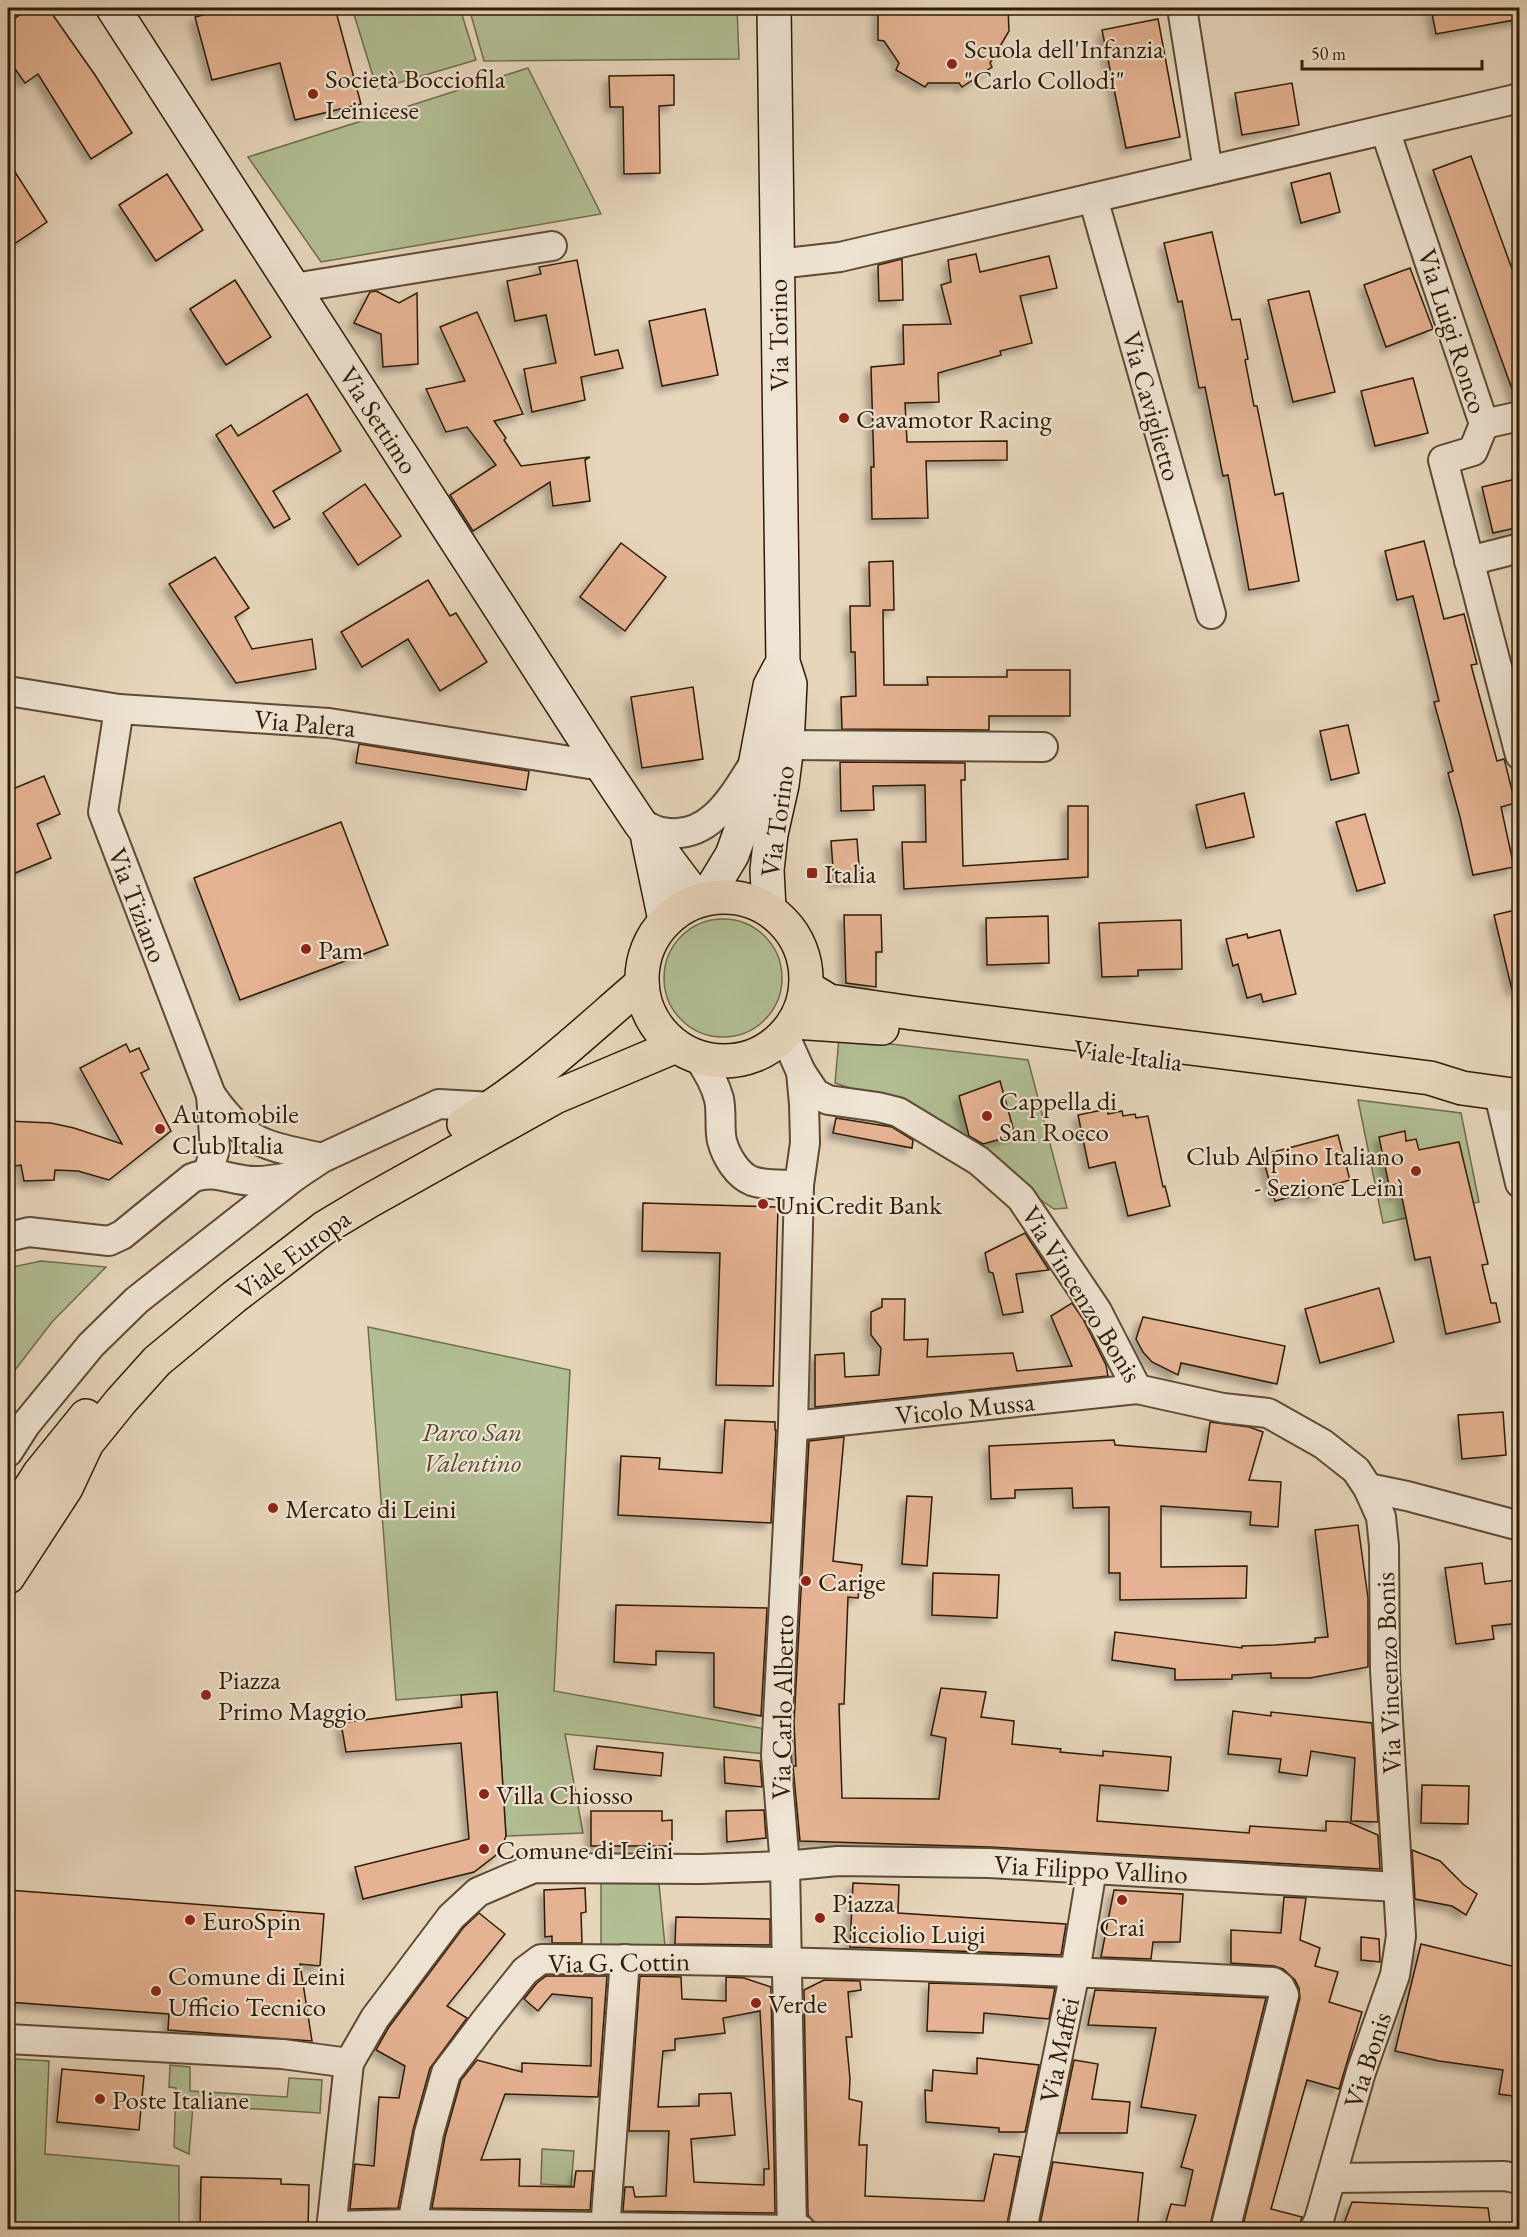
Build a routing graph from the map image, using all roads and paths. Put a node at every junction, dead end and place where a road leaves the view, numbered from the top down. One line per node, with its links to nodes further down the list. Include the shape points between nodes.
1 (113, 8): 10 (main road, Via Settimo)
2 (774, 8): 9 (main road, Via Torino)
3 (1182, 8): 6 (street)
4 (1520, 98): 5 (street)
5 (1385, 130): 6 (street); 12 (street, Via Luigi Ronco)
6 (1208, 171): 7 (street)
7 (1093, 198): 9 (street, via 840,257); 15 (street, Via Caviglietto)
8 (552, 246): 10 (street)
9 (777, 264): 16 (main road, Via Torino)
10 (294, 288): 23 (main road, Via Settimo)
11 (1520, 416): 12 (street)
12 (1484, 423): 14 (street, Via Luigi Ronco, via 1473,452 1443,460)
13 (1520, 548): 14 (street)
14 (1469, 561): 21 (street, Via Luigi Ronco)
15 (1211, 614)
16 (783, 662): 19 (main road, Via Torino, via 790,684); 22 (main road, Via Torino, via 770,686)
17 (8, 691): 18 (street, Via Palera)
18 (119, 709): 23 (street, Via Palera, via 329,723); 34 (street, Via Tiziano, via 103,812)
19 (787, 745): 20 (street); 26 (main road, Via Torino, via 767,870)
20 (1043, 747)
21 (1520, 755)
22 (758, 758): 24 (street, via 722,812 707,823 676,833); 25 (main road, Via Torino, via 745,819 732,855)
23 (602, 766): 24 (main road, Via Settimo)
24 (644, 827): 25 (main road, Via Settimo); 27 (main road, Via Settimo)
25 (702, 899): 26 (main road, via 743,898); 27 (main road)
26 (769, 909): 29 (main road, via 796,939 805,962)
27 (665, 920): 28 (main road, via 651,939 643,961)
28 (641, 984): 31 (main road, via 646,1008 658,1029); 36 (main road, Viale Europa)
29 (806, 987): 30 (main road, via 802,1006); 33 (main road, Viale Italia, via 829,1001 1430,1078)
30 (789, 1028): 31 (main road, via 773,1045 745,1058 729,1061); 32 (street, Via Carlo Alberto); 33 (main road, Viale Italia, via 910,1030 1430,1091)
31 (687, 1052): 41 (street, via 710,1075 722,1117 721,1139 735,1167 749,1179 762,1183); 49 (main road, Viale Europa, via 612,1071 555,1097 324,1228 234,1297 157,1361 120,1401 87,1443 66,1488)
32 (801, 1072): 41 (street, Via Carlo Alberto, via 805,1143); 43 (street, Via Vincenzo Bonis, via 815,1093 828,1100 898,1112 979,1161 1022,1198 1097,1311)
33 (1462, 1088): 35 (main road, Viale Italia)
34 (211, 1095): 37 (street, Via Tiziano, via 226,1117 259,1142); 38 (street, Via Tiziano, via 215,1149)
35 (1509, 1095): 40 (street)
36 (493, 1107): 37 (street, via 439,1104); 47 (main road, Viale Europa, via 319,1211 193,1305 147,1347 97,1402 39,1474)
37 (322, 1158): 39 (street)
38 (208, 1173): 39 (street, via 258,1181); 42 (street, via 192,1179 109,1241 28,1232)
39 (295, 1176): 45 (street, via 137,1300 91,1345)
40 (1520, 1183)
41 (799, 1185): 44 (street, Via Carlo Alberto)
42 (8, 1237)
43 (1137, 1389): 44 (street, Vicolo Mussa); 46 (street, Via Vincenzo Bonis, via 1223,1408 1268,1413 1323,1444 1356,1470)
44 (793, 1426): 50 (street, Via Carlo Alberto, via 776,1731)
45 (8, 1452)
46 (1368, 1488): 48 (street); 52 (street, Via Vincenzo Bonis, via 1381,1517 1384,1546 1384,1670)
47 (8, 1523)
48 (1520, 1526)
49 (8, 1576)
50 (785, 1866): 51 (street, Via Filippo Vallino, via 838,1861); 54 (street, Via Carlo Alberto); 57 (street, Via Filippo Vallino, via 534,1868 478,1892 451,1917 375,2018)
51 (1092, 1869): 52 (street, Via Filippo Vallino); 55 (street, Via Maffei)
52 (1397, 1887): 58 (street, Via Bonis, via 1400,1957)
53 (625, 1959): 54 (street, Via G. Cottin); 60 (street, Via G. Cottin, via 541,1959 525,1971 486,2020 446,2073 429,2133); 62 (street)
54 (788, 1963): 55 (street, Via G. Cottin); 63 (street, Via Carlo Alberto)
55 (1075, 1972): 65 (street, Via Maffei); 66 (street, Via G. Cottin, via 1274,1982 1280,1988 1284,1995)
56 (8, 2038): 57 (street, via 282,2054)
57 (349, 2063): 61 (street)
58 (1331, 2178): 59 (street); 67 (street, Via Bonis)
59 (1520, 2179)
60 (412, 2227): 61 (street); 62 (street)
61 (331, 2228)
62 (605, 2228): 63 (street)
63 (792, 2229): 64 (street)
64 (801, 2229)
65 (1022, 2229)
66 (1225, 2229)
67 (1314, 2229)

